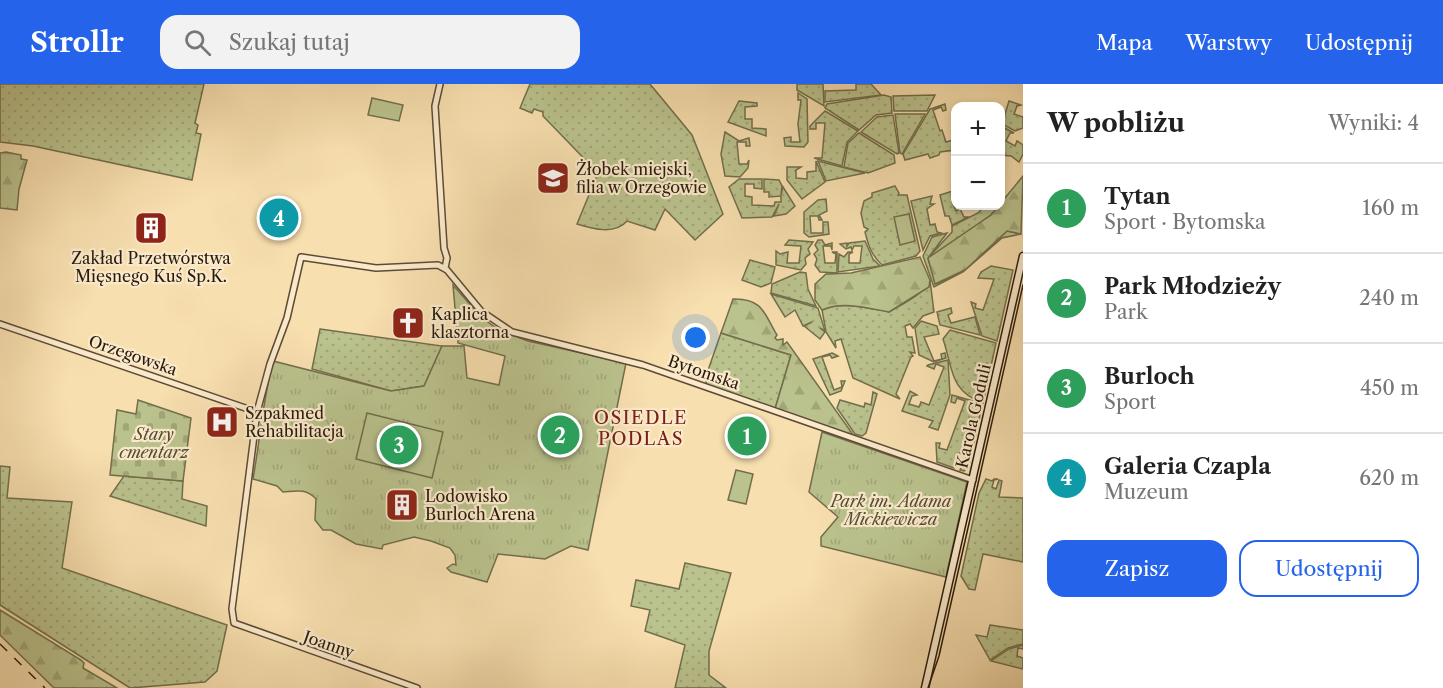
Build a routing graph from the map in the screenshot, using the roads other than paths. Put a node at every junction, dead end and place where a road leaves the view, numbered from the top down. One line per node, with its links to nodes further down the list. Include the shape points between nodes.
1 (440, 84): 3 (street, via 435,106)
2 (1023, 255): 6 (main road, Karola Goduli)
3 (442, 267): 5 (street, via 376,268 302,257); 6 (street, Bytomska, via 481,311 512,332 643,365)
4 (0, 324): 5 (street, Orzegowska)
5 (257, 412): 7 (street, Joanny, via 232,609 234,623)
6 (973, 480): 8 (main road, Karola Goduli)
7 (417, 688)
8 (926, 688)

